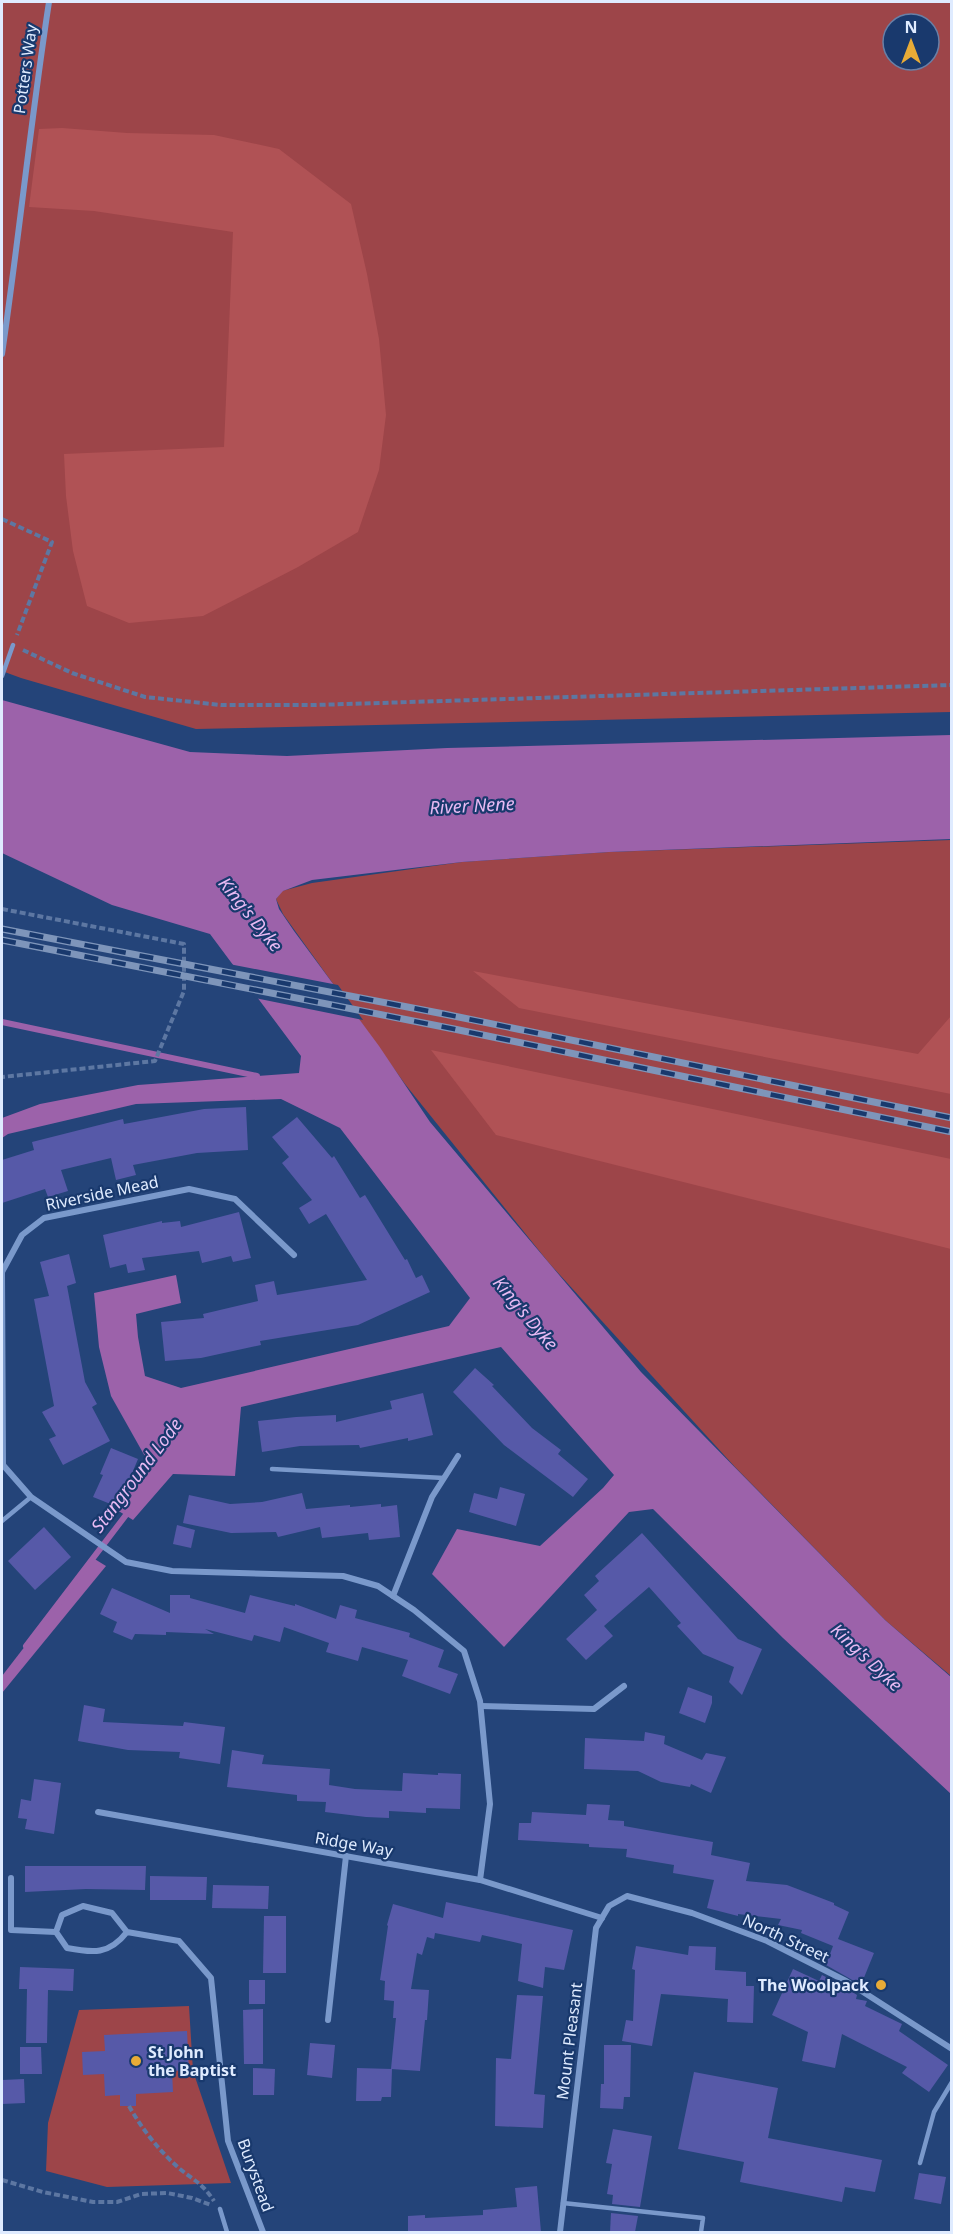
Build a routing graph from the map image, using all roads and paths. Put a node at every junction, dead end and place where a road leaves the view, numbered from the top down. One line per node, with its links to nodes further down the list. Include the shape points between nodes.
1 (49, 2): 2 (street, Potters Way)
2 (2, 354)
3 (2, 519): 4 (path, via 52,542)
4 (13, 645): 5 (lane); 6 (path, via 72,673 145,697 221,705)
5 (2, 676)
6 (951, 685)
7 (2, 909): 8 (path, via 184,944 184,991 155,1061)
8 (2, 1077)
9 (294, 1255): 13 (street, Riverside Mead, via 235,1199 189,1189 44,1218 22,1235 2,1272 3,1465)
10 (458, 1456): 12 (street)
11 (272, 1469): 12 (lane)
12 (444, 1478): 15 (street, via 432,1497)
13 (31, 1497): 14 (lane); 15 (street, Riverside Mead, via 126,1562 172,1571 343,1576 378,1586)
14 (2, 1521)
15 (393, 1596): 17 (street, Riverside Mead, via 464,1651)
16 (624, 1686): 17 (street, via 594,1709)
17 (481, 1706): 21 (street, Riverside Mead, via 490,1803)
18 (98, 1812): 19 (street, Ridge Way)
19 (346, 1856): 21 (street, Ridge Way); 25 (street)
20 (11, 1878): 23 (street, via 11,1930)
21 (480, 1880): 22 (street, Ridge Way)
22 (602, 1918): 26 (street, North Street, via 609,1906 627,1896 692,1913 766,1941 846,1981); 31 (street, Mount Pleasant, via 596,1928)
23 (56, 1932): 24 (street, via 67,1948 92,1953 118,1944); 24 (street, via 62,1915 83,1906 112,1913)
24 (127, 1932): 34 (street, Burystead, via 179,1941 211,1978 228,2141)
25 (328, 2020)
26 (951, 2049)
27 (951, 2082): 29 (lane, via 934,2112)
28 (129, 2106): 32 (path, via 161,2151 202,2184)
29 (920, 2163)
30 (2, 2180): 32 (path, via 93,2202 167,2193)
31 (563, 2203): 35 (street, Mount Pleasant); 36 (lane, via 703,2218)
32 (220, 2209): 33 (lane)
33 (227, 2232)
34 (263, 2232)
35 (560, 2232)
36 (701, 2232)

